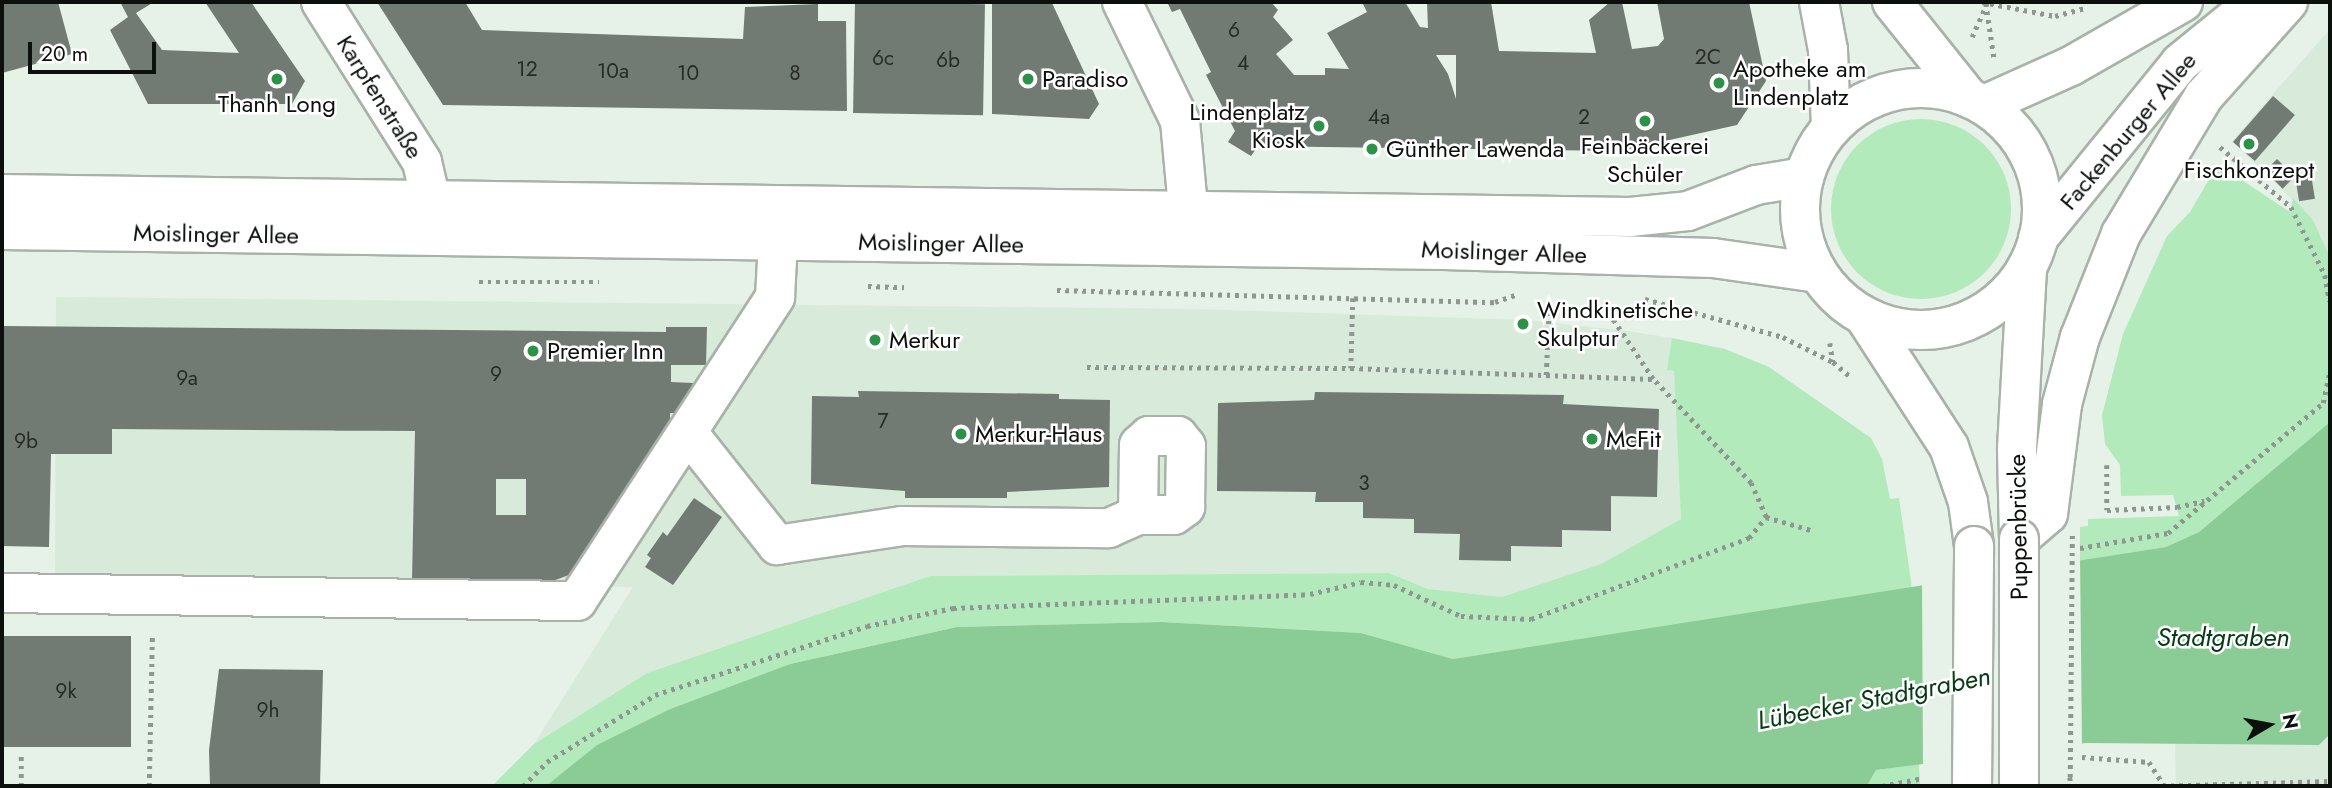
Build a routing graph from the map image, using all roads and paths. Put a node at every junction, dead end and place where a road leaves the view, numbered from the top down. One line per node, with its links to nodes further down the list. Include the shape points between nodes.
1 (321, 2): 15 (main road, Karpfenstraße, via 422,162)
2 (1122, 2): 17 (main road, via 1180,121)
3 (1819, 2): 11 (main road, via 1828,50)
4 (1892, 2): 10 (main road)
5 (1985, 2): 6 (path, via 2055,16)
6 (2093, 2)
7 (2183, 2): 10 (main road, Fackenburger Allee, via 2071,66)
8 (2255, 2): 22 (main road, Fackenburger Allee, via 2180,64)
9 (2288, 2): 43 (main road, via 2203,96 2121,234 2080,337 2066,391 2048,514)
10 (1977, 101): 11 (main road, via 1933,88 1889,92 1858,106); 22 (main road, via 2013,130 2033,163 2041,200)
11 (1831, 127): 13 (main road)
12 (2219, 146): 26 (path, via 2291,207 2325,275)
13 (1804, 177): 17 (main road, Moislinger Allee, via 1756,185 1688,211 1646,217); 23 (main road, via 1801,227)
14 (2, 194): 15 (main road, Moislinger Allee)
15 (430, 197): 16 (main road, Moislinger Allee); 19 (main road)
16 (781, 203): 17 (main road, Moislinger Allee); 20 (main road)
17 (1188, 208): 21 (main road)
18 (2, 230): 19 (main road, Moislinger Allee)
19 (431, 237): 20 (main road, Moislinger Allee)
20 (778, 242): 21 (main road, Moislinger Allee); 36 (main road, via 775,297)
21 (1188, 246): 23 (main road, Moislinger Allee, via 1713,258)
22 (2032, 253): 28 (main road, via 1996,304 1949,327 1906,329); 43 (main road, Puppenbrücke, via 2017,448)
23 (1818, 273): 28 (main road, via 1833,293)
24 (1636, 296): 30 (path, via 1772,334)
25 (1353, 298): 32 (path)
26 (2330, 302)
27 (1549, 310): 34 (path)
28 (1864, 316): 56 (main road, Puppenbrücke, bridge, via 1948,447 1968,502 1974,546)
29 (1612, 318): 35 (path)
30 (1833, 362)
31 (1087, 367): 32 (path)
32 (1350, 368): 34 (path)
33 (2330, 371): 38 (path, via 2323,402)
34 (1546, 375): 35 (path)
35 (1653, 379): 40 (path, via 1752,483)
36 (689, 434): 39 (main road, via 776,545 902,526 1109,528); 45 (main road, via 577,601)
37 (2107, 465): 38 (path, via 2107,510 2177,507)
38 (2206, 500): 44 (path, via 2168,533)
39 (1138, 515)
40 (1766, 517): 41 (path); 54 (path, via 1749,538 1531,619 1461,616 1394,585 1361,582 1310,594 953,608 867,626 655,695 547,762)
41 (1814, 531)
42 (2072, 531): 57 (path, bridge)
43 (2019, 539): 51 (main road, Puppenbrücke, bridge)
44 (2080, 548)
45 (2, 593)
46 (150, 680): 53 (path)
47 (21, 753): 52 (path)
48 (2082, 757): 59 (path, via 2149,762)
49 (1923, 778): 55 (path)
50 (2330, 781): 59 (path)
51 (2019, 785)
52 (21, 786)
53 (149, 786)
54 (523, 786)
55 (1882, 786)
56 (1972, 786)
57 (2071, 786)
58 (2154, 786): 59 (path)
59 (2164, 786)

